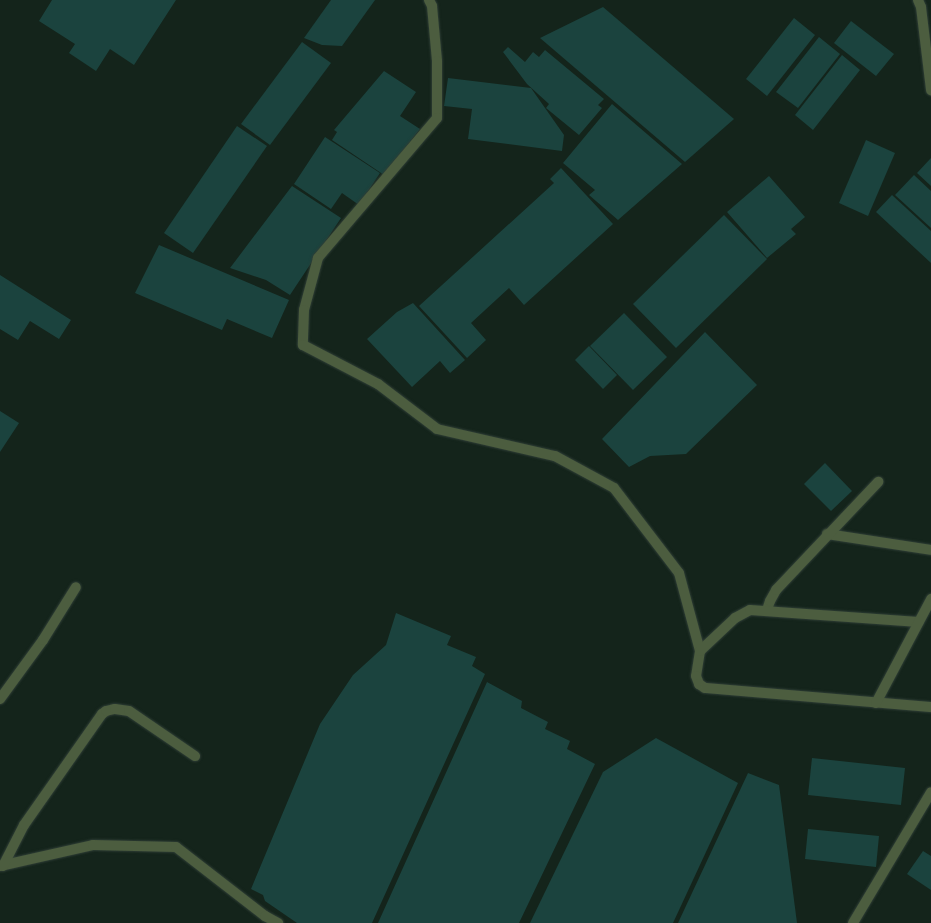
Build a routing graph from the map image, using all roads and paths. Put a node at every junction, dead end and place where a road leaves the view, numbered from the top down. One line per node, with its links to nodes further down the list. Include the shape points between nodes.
1 (429, 0): 11 (street, via 432,6 437,61 437,118 318,258 304,310 302,345 378,384 437,429 555,456 614,488 679,573)
2 (918, 0): 3 (street)
3 (931, 90)
4 (878, 482): 5 (street)
5 (827, 534): 6 (street); 9 (street, via 776,590)
6 (931, 550)
7 (76, 587): 12 (street, via 43,640)
8 (931, 600): 10 (street)
9 (767, 610): 10 (street); 11 (street, via 750,610 740,614)
10 (919, 622): 13 (street)
11 (700, 651): 13 (street, via 696,676 699,684 705,688)
12 (0, 699)
13 (876, 703): 14 (street)
14 (931, 707)
15 (195, 756): 17 (street, via 129,711 106,711 24,825)
16 (931, 792): 20 (street)
17 (2, 866): 18 (street, via 93,845 176,847)
18 (264, 920): 19 (street)
19 (278, 923)
20 (852, 923)

